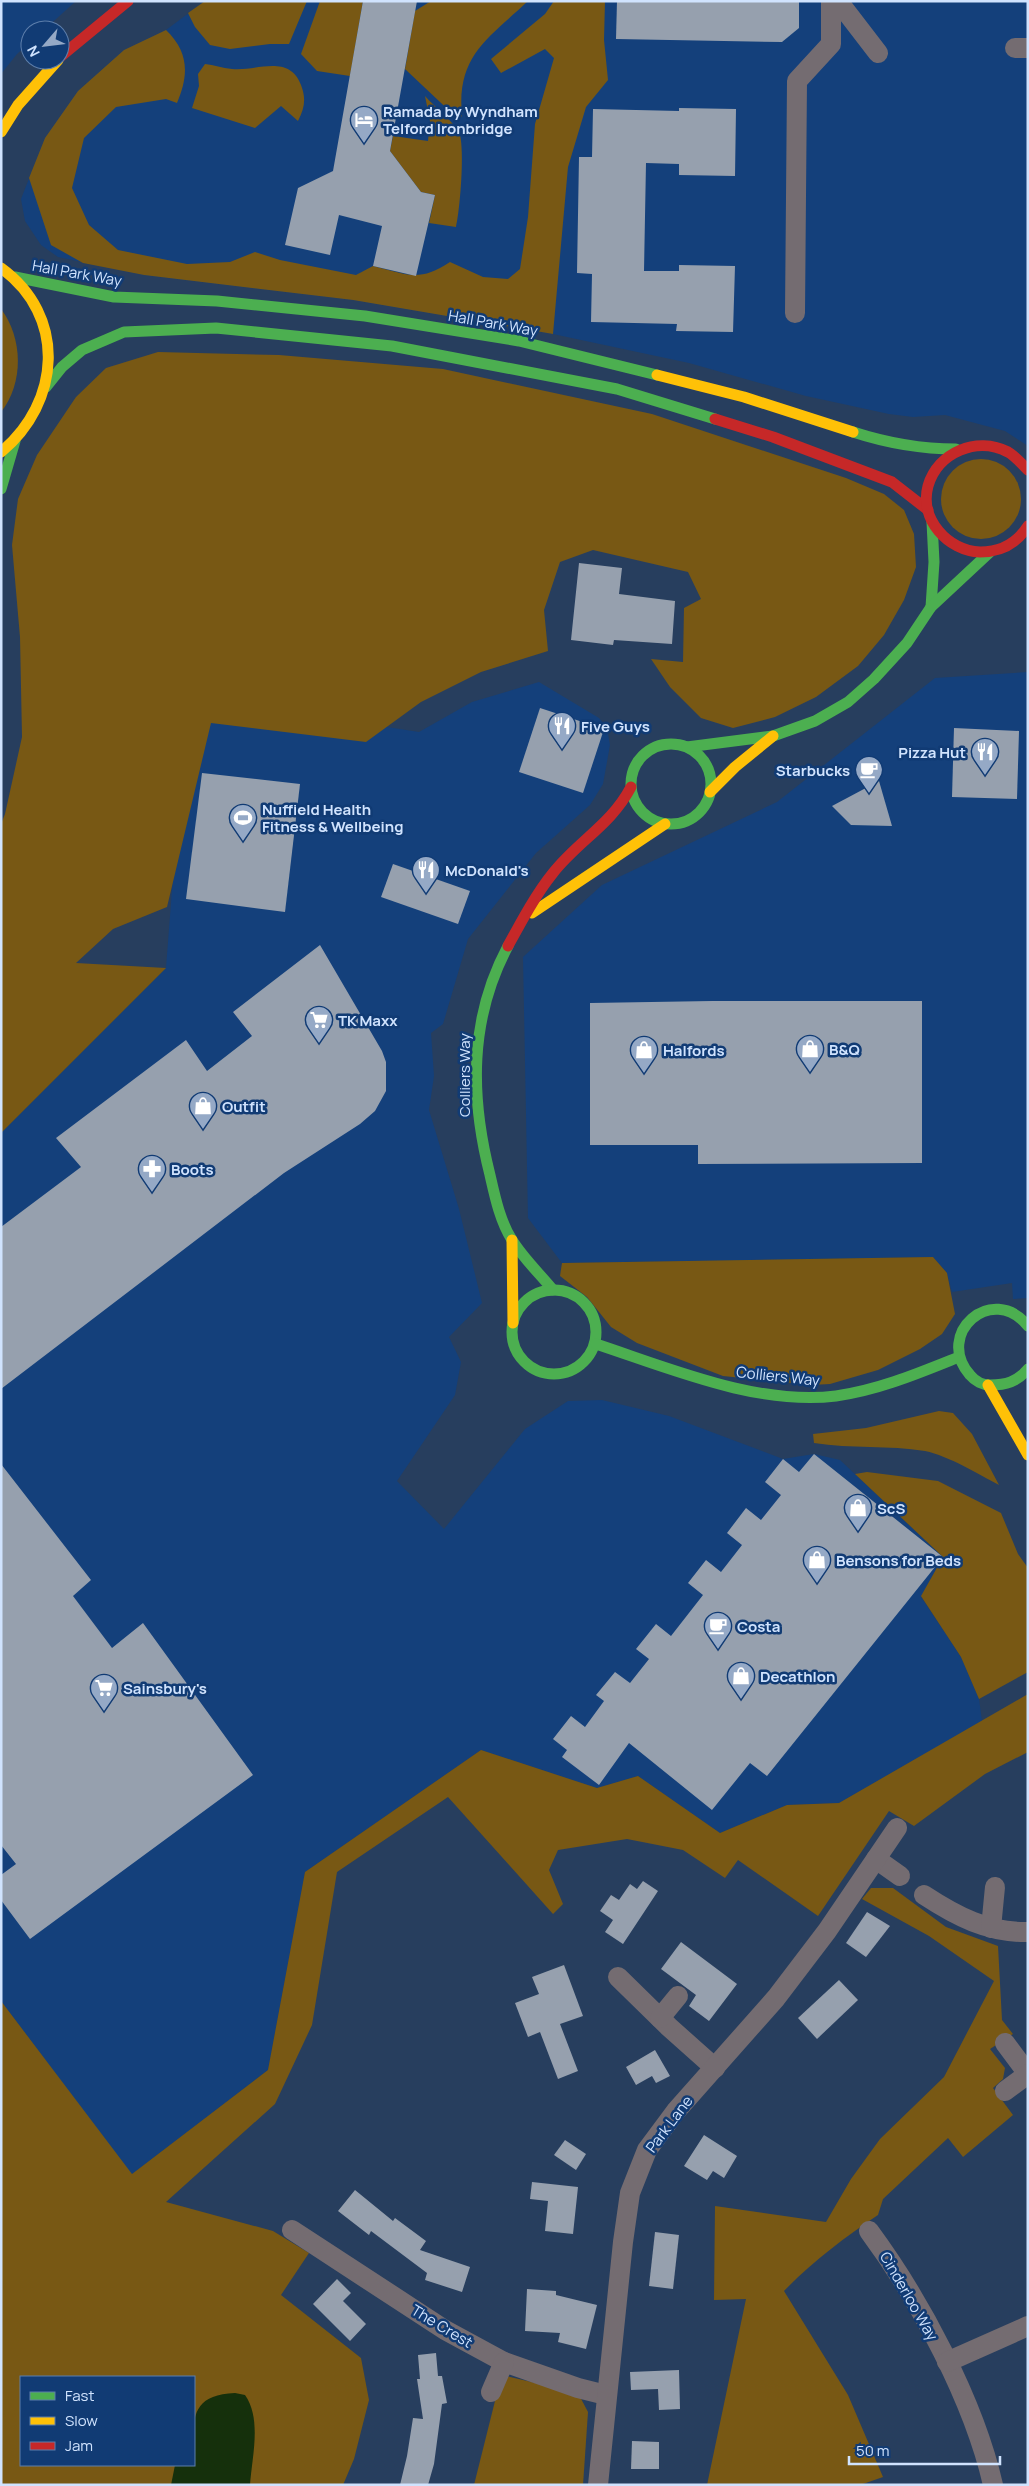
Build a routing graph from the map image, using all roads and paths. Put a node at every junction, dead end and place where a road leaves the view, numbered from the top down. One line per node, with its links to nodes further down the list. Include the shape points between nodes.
1 (128, 1): 4 (main road)
2 (831, 1): 10 (street, via 831,44 797,81)
3 (838, 1): 5 (street)
4 (70, 50)
5 (878, 52)
6 (49, 70): 7 (main road, via 18,105)
7 (1, 132)
8 (1, 257): 9 (main road)
9 (8, 272): 11 (main road, via 35,309 46,338); 13 (main road, Hall Park Way, via 114,297 216,301 365,316 519,341 744,397 881,441 928,449)
10 (795, 313)
11 (46, 387): 12 (main road, via 34,413); 17 (main road, via 82,350 124,332 216,328 392,346 617,389 821,453 892,482)
12 (15, 441): 14 (main road); 16 (main road)
13 (956, 449): 15 (main road, Hall Park Way, via 982,444 996,446 1009,451); 17 (main road, via 942,460 932,475 927,492)
14 (1, 452)
15 (1028, 470)
16 (1, 489)
17 (928, 510): 18 (main road)
18 (932, 522): 20 (main road, via 956,547 972,552); 22 (main road, Colliers Way)
19 (1028, 526): 20 (main road, Colliers Way, via 1014,543)
20 (994, 551): 21 (main road); 22 (main road, Colliers Way)
21 (1018, 552)
22 (931, 607): 23 (main road, Colliers Way, via 907,643 848,702 815,721)
23 (773, 736): 24 (main road, Colliers Way); 26 (main road, Colliers Way)
24 (687, 747): 25 (main road, Colliers Way, via 662,745 643,755 632,772); 26 (main road, via 709,770)
25 (631, 787): 27 (main road, via 634,800 642,811 652,820); 28 (main road, Colliers Way, via 610,818 553,872)
26 (710, 792): 27 (main road, Colliers Way, via 703,809 695,816 686,822)
27 (665, 824): 28 (main road, Colliers Way)
28 (527, 916): 29 (main road, Colliers Way, via 495,971 479,1027 476,1105 482,1144 498,1204)
29 (512, 1240): 30 (main road, Colliers Way); 31 (main road, Colliers Way)
30 (553, 1290): 31 (main road, via 539,1292 527,1299); 33 (main road, via 566,1291 588,1306 595,1318)
31 (513, 1323): 33 (main road, Colliers Way, via 518,1355 541,1373 554,1375 574,1370 590,1357)
32 (1028, 1326): 34 (main road, via 1007,1310 983,1311 964,1324 959,1335)
33 (596, 1344): 34 (main road, Colliers Way, via 726,1386 818,1398 868,1390)
34 (958, 1357): 36 (main road, via 970,1376)
35 (1027, 1373): 36 (main road, via 1010,1384)
36 (988, 1385): 37 (main road)
37 (1028, 1455)
38 (897, 1828): 39 (street, Park Lane)
39 (876, 1859): 40 (street); 49 (street, Park Lane, via 776,1998)
40 (900, 1876)
41 (995, 1887): 43 (street)
42 (924, 1895): 43 (street, via 962,1918)
43 (990, 1928): 44 (street)
44 (1028, 1932)
45 (618, 1976): 47 (street)
46 (678, 1996): 47 (street)
47 (660, 2018): 49 (street)
48 (1006, 2043): 50 (street)
49 (715, 2068): 58 (street, Park Lane, via 676,2111 647,2150 630,2193)
50 (1028, 2074): 51 (street)
51 (1005, 2091)
52 (292, 2230): 55 (street, The Crest, via 445,2330)
53 (869, 2230): 56 (street, Cinderloo Way, via 893,2264)
54 (1028, 2326): 56 (street)
55 (504, 2362): 57 (street); 58 (street, The Crest)
56 (948, 2362): 60 (street, Cinderloo Way, via 974,2421)
57 (491, 2392)
58 (606, 2395): 59 (street, Park Lane)
59 (598, 2485)
60 (994, 2485)

